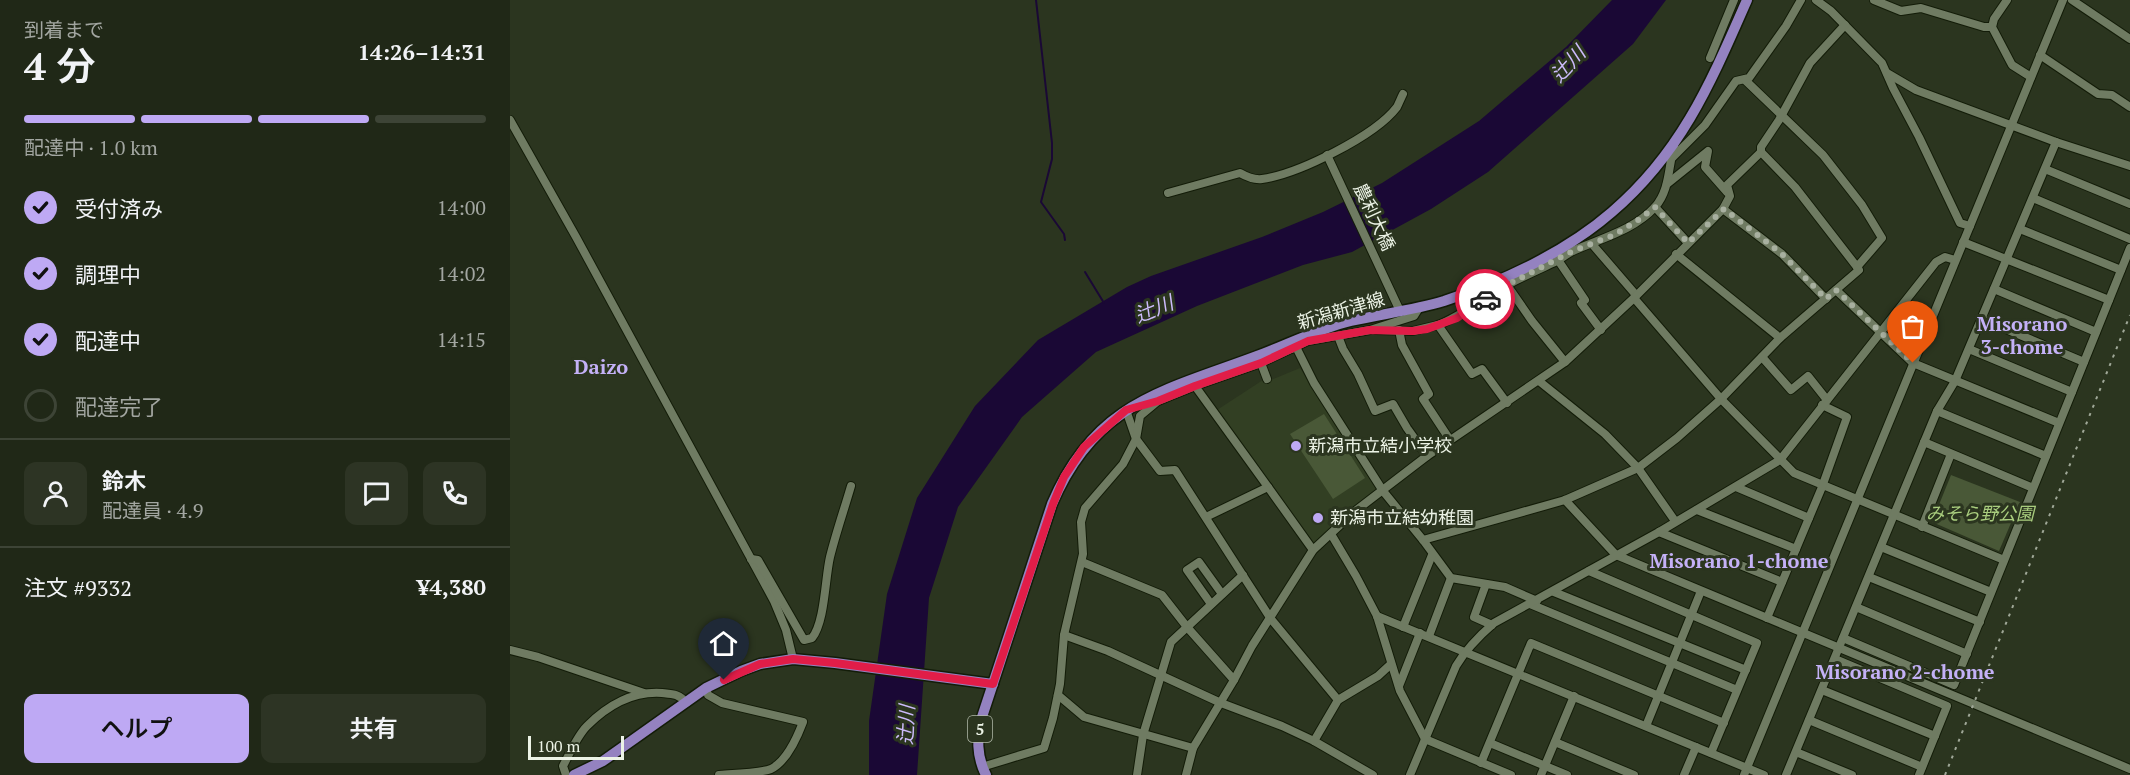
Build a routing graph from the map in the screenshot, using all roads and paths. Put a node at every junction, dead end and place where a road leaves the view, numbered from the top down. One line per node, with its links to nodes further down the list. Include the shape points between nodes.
1 (1734, 0): 13 (street)
2 (1747, 0): 23 (main road, 新潟新津線 / 5, via 1714,76)
3 (1801, 0): 16 (street)
4 (1816, 0): 9 (street)
5 (1874, 0): 10 (street, via 1901,11 1921,8)
6 (2007, 0): 10 (street)
7 (2063, 0): 12 (street)
8 (2072, 0): 11 (street)
9 (1845, 25): 14 (street); 19 (street, via 1810,63)
10 (1992, 27): 15 (street, via 2012,65)
11 (2130, 39)
12 (2040, 55): 15 (street); 18 (street, via 2098,94 2112,95)
13 (1710, 58)
14 (1887, 73): 21 (street, via 1916,90); 36 (street, via 1960,223)
15 (2031, 77): 21 (street)
16 (1745, 81): 19 (street); 26 (street, via 1736,81 1705,125)
17 (1402, 94): 25 (street, via 1398,106 1386,117)
18 (2130, 107)
19 (1782, 115): 24 (street); 47 (street, via 1823,155 1882,238)
20 (510, 120): 119 (street)
21 (2011, 126): 22 (street); 36 (street)
22 (2056, 142): 27 (street); 28 (street)
23 (1675, 144): 26 (street); 55 (main road, 新潟新津線 / 5, via 1641,184 1580,236 1485,286)
24 (1761, 152): 31 (street, via 1727,185); 47 (street, via 1795,187)
25 (1329, 159): 30 (street, via 1261,179 1240,174); 56 (street, 農利大橋)
26 (1670, 160): 29 (street)
27 (2130, 166)
28 (2045, 169): 32 (street); 33 (street)
29 (1667, 184): 31 (street, via 1708,151 1705,167); 34 (street)
30 (1168, 193)
31 (1730, 195): 35 (street)
32 (2033, 198): 37 (street); 38 (street)
33 (2130, 204)
34 (1655, 207): 40 (street); 41 (street, via 1614,235)
35 (1724, 209): 40 (street); 53 (street, via 1782,254)
36 (1970, 226): 39 (street)
37 (2020, 229): 44 (street); 48 (street)
38 (2130, 240)
39 (1963, 242): 44 (street); 46 (street)
40 (1688, 243): 43 (street)
41 (1592, 244): 45 (street); 52 (street)
42 (2130, 248): 48 (street)
43 (1676, 254): 52 (street); 68 (street)
44 (2007, 259): 50 (street); 54 (street)
45 (1558, 260): 49 (street); 63 (street)
46 (1955, 260): 65 (street, via 1945,257 1936,262); 76 (street)
47 (1857, 267): 51 (street, via 1859,270)
48 (2121, 270): 54 (street)
49 (1507, 285): 59 (street, via 1457,318); 74 (street)
50 (1994, 289): 57 (street); 66 (street)
51 (1836, 290): 53 (street); 65 (street)
52 (1635, 296): 63 (street); 82 (street)
53 (1826, 299): 68 (street)
54 (2109, 300): 66 (street)
55 (1419, 308): 56 (main road, 新潟新津線 / 5); 58 (street, via 1414,316)
56 (1400, 311): 64 (main road, 新潟新津線 / 5)
57 (1982, 319): 71 (street); 75 (street)
58 (1387, 323): 60 (street); 61 (street)
59 (1438, 325): 60 (street); 85 (street, via 1472,374 1482,369)
60 (1427, 329): 62 (street)
61 (1370, 330): 62 (street); 67 (street)
62 (1399, 330): 90 (street, via 1402,345 1429,394 1423,399)
63 (1601, 330): 74 (street)
64 (1319, 331): 69 (street); 73 (main road, 新潟新津線 / 5)
65 (1880, 332): 76 (street); 84 (street)
66 (2096, 332): 75 (street)
67 (1338, 336): 69 (street); 93 (street, via 1376,411 1393,404)
68 (1780, 338): 72 (street)
69 (1308, 341): 70 (street)
70 (1296, 346): 73 (street); 102 (street, via 1314,383)
71 (1969, 349): 79 (street); 81 (street)
72 (1762, 357): 82 (street); 84 (street, via 1791,390 1808,376)
73 (1261, 359): 77 (street); 80 (street); 86 (main road, 新潟新津線 / 5, via 1158,392)
74 (1565, 362): 78 (street)
75 (2084, 362): 81 (street)
76 (1913, 363): 79 (street); 104 (street)
77 (1267, 379)
78 (1539, 381): 85 (street); 96 (street, via 1605,434)
79 (1955, 381): 87 (street); 88 (street)
80 (1195, 386): 83 (street); 98 (street)
81 (2072, 392): 88 (street)
82 (1721, 399): 95 (street); 96 (street)
83 (1158, 401): 86 (street); 89 (street, via 1140,416)
84 (1825, 403): 95 (street); 100 (street, via 1847,417)
85 (1506, 404): 90 (street)
86 (1126, 410): 89 (street); 160 (main road, 新潟新津線 / 5, via 1084,447 1064,477)
87 (1937, 411): 91 (street); 94 (street)
88 (2059, 423): 94 (street)
89 (1136, 438): 107 (street, via 1160,471 1175,470); 121 (street, via 1124,464 1085,508 1081,522)
90 (1450, 440): 93 (street)
91 (1924, 442): 92 (street); 106 (street)
92 (1951, 454): 101 (street); 110 (street)
93 (1428, 456): 102 (street)
94 (2046, 456): 101 (street)
95 (1780, 460): 99 (street); 100 (street, via 1794,473)
96 (1638, 468): 103 (street); 109 (street)
97 (851, 486): 119 (street, via 829,560 819,624 812,638 804,640 766,572 758,560)
98 (1268, 487): 107 (street); 116 (street)
99 (1736, 487): 105 (street); 108 (street)
100 (1822, 487): 104 (street); 108 (street)
101 (2033, 488): 120 (street)
102 (1383, 491): 112 (street); 113 (street)
103 (1565, 500): 113 (street); 118 (street)
104 (1857, 500): 106 (street); 143 (street)
105 (1697, 510): 109 (street); 115 (street)
106 (1894, 515): 110 (street); 114 (street)
107 (1206, 517): 123 (street)
108 (1809, 518): 115 (street)
109 (1675, 521): 111 (street)
110 (1922, 527): 120 (street)
111 (1659, 532): 118 (street); 126 (street)
112 (1331, 534): 116 (street); 136 (street)
113 (1423, 540): 117 (street)
114 (1881, 547): 124 (street); 130 (street)
115 (1796, 549): 126 (street)
116 (1313, 550): 138 (street)
117 (1432, 555): 125 (street); 142 (street)
118 (1616, 555): 122 (street); 128 (street)
119 (751, 558): 152 (street, via 774,601)
120 (2004, 560): 130 (street)
121 (1082, 561): 141 (street, via 1162,594); 144 (street)
122 (1589, 571): 129 (street); 135 (street)
123 (1243, 575): 131 (street); 138 (street)
124 (1869, 577): 134 (street); 139 (street)
125 (1451, 578): 127 (street); 145 (street)
126 (1782, 582): 137 (street)
127 (1486, 584): 132 (street, via 1505,587); 140 (street, via 1474,617)
128 (1701, 591): 135 (street); 137 (street)
129 (1554, 592): 132 (street); 147 (street)
130 (1991, 592): 139 (street)
131 (1222, 594): 133 (street); 133 (street, via 1199,562 1187,570)
132 (1533, 603): 140 (street); 154 (street)
133 (1211, 604): 141 (street)
134 (1856, 607): 146 (street); 151 (street)
135 (1692, 614): 147 (street); 156 (street, via 1757,643)
136 (1377, 616): 142 (street); 155 (street)
137 (1767, 618): 143 (street)
138 (1271, 619): 159 (street); 169 (street)
139 (1980, 622): 151 (street)
140 (1492, 625): 150 (street)
141 (1187, 627): 158 (street, via 1171,642); 159 (street)
142 (1403, 627): 145 (street)
143 (1802, 633): 148 (street); 189 (street)
144 (1064, 635): 158 (street); 166 (street)
145 (1424, 635): 150 (street); 161 (street)
146 (1843, 638): 148 (street); 151 (street, via 1954,685)
147 (1680, 643): 154 (street); 156 (street)
148 (1839, 649): 153 (street); 187 (street)
149 (510, 650): 165 (street)
150 (1465, 651): 157 (street); 177 (street)
151 (1967, 654)
152 (793, 659): 160 (main road); 162 (main road, via 760,664)
153 (1834, 659): 164 (street); 176 (street, via 1947,706)
154 (1672, 663): 163 (street); 168 (street)
155 (1391, 664): 161 (street); 169 (street)
156 (1746, 669): 163 (street)
157 (1518, 673): 167 (street); 168 (street, via 1531,643); 180 (street)
158 (1160, 675): 171 (street); 175 (street)
159 (1234, 680): 171 (street)
160 (993, 684): 188 (main road, 5, via 978,734 978,747)
161 (1399, 686): 177 (street)
162 (706, 688): 170 (main road); 193 (street, via 708,695 722,703 803,722 795,743 771,769)
163 (1737, 690): 173 (street)
164 (1822, 690): 172 (street); 176 (street)
165 (645, 693): 170 (street, via 677,695); 191 (street, via 621,700 586,727 563,766)
166 (1058, 695): 175 (street, via 1084,717); 188 (street, via 1044,748)
167 (1574, 696): 174 (street); 179 (street)
168 (1659, 696): 173 (street); 174 (street)
169 (1338, 700): 178 (street)
170 (686, 703): 192 (main road, via 603,761)
171 (1221, 703): 178 (street); 182 (street)
172 (1809, 720): 183 (street); 190 (street)
173 (1724, 723): 184 (street)
174 (1646, 726): 181 (street)
175 (1143, 735): 182 (street); 194 (street)
176 (1935, 736): 190 (street)
177 (1425, 740): 185 (street); 197 (street)
178 (1314, 741): 196 (street)
179 (1555, 742): 186 (street); 201 (street)
180 (1490, 743): 185 (street); 186 (street)
181 (1696, 747): 184 (street); 202 (street)
182 (1193, 748): 195 (street)
183 (1796, 752): 204 (street); 205 (street)
184 (1711, 753): 189 (street)
185 (1481, 763): 198 (street)
186 (1545, 766): 199 (street); 200 (street)
187 (2130, 769)
188 (987, 771)
189 (1745, 771): 203 (street)
190 (1921, 771)
191 (566, 775)
192 (574, 775)
193 (719, 775)
194 (1137, 775)
195 (1186, 775)
196 (1373, 775)
197 (1410, 775)
198 (1511, 775)
199 (1541, 775)
200 (1567, 775)
201 (1634, 775)
202 (1684, 775)
203 (1764, 775)
204 (1786, 775)
205 (1852, 775)

